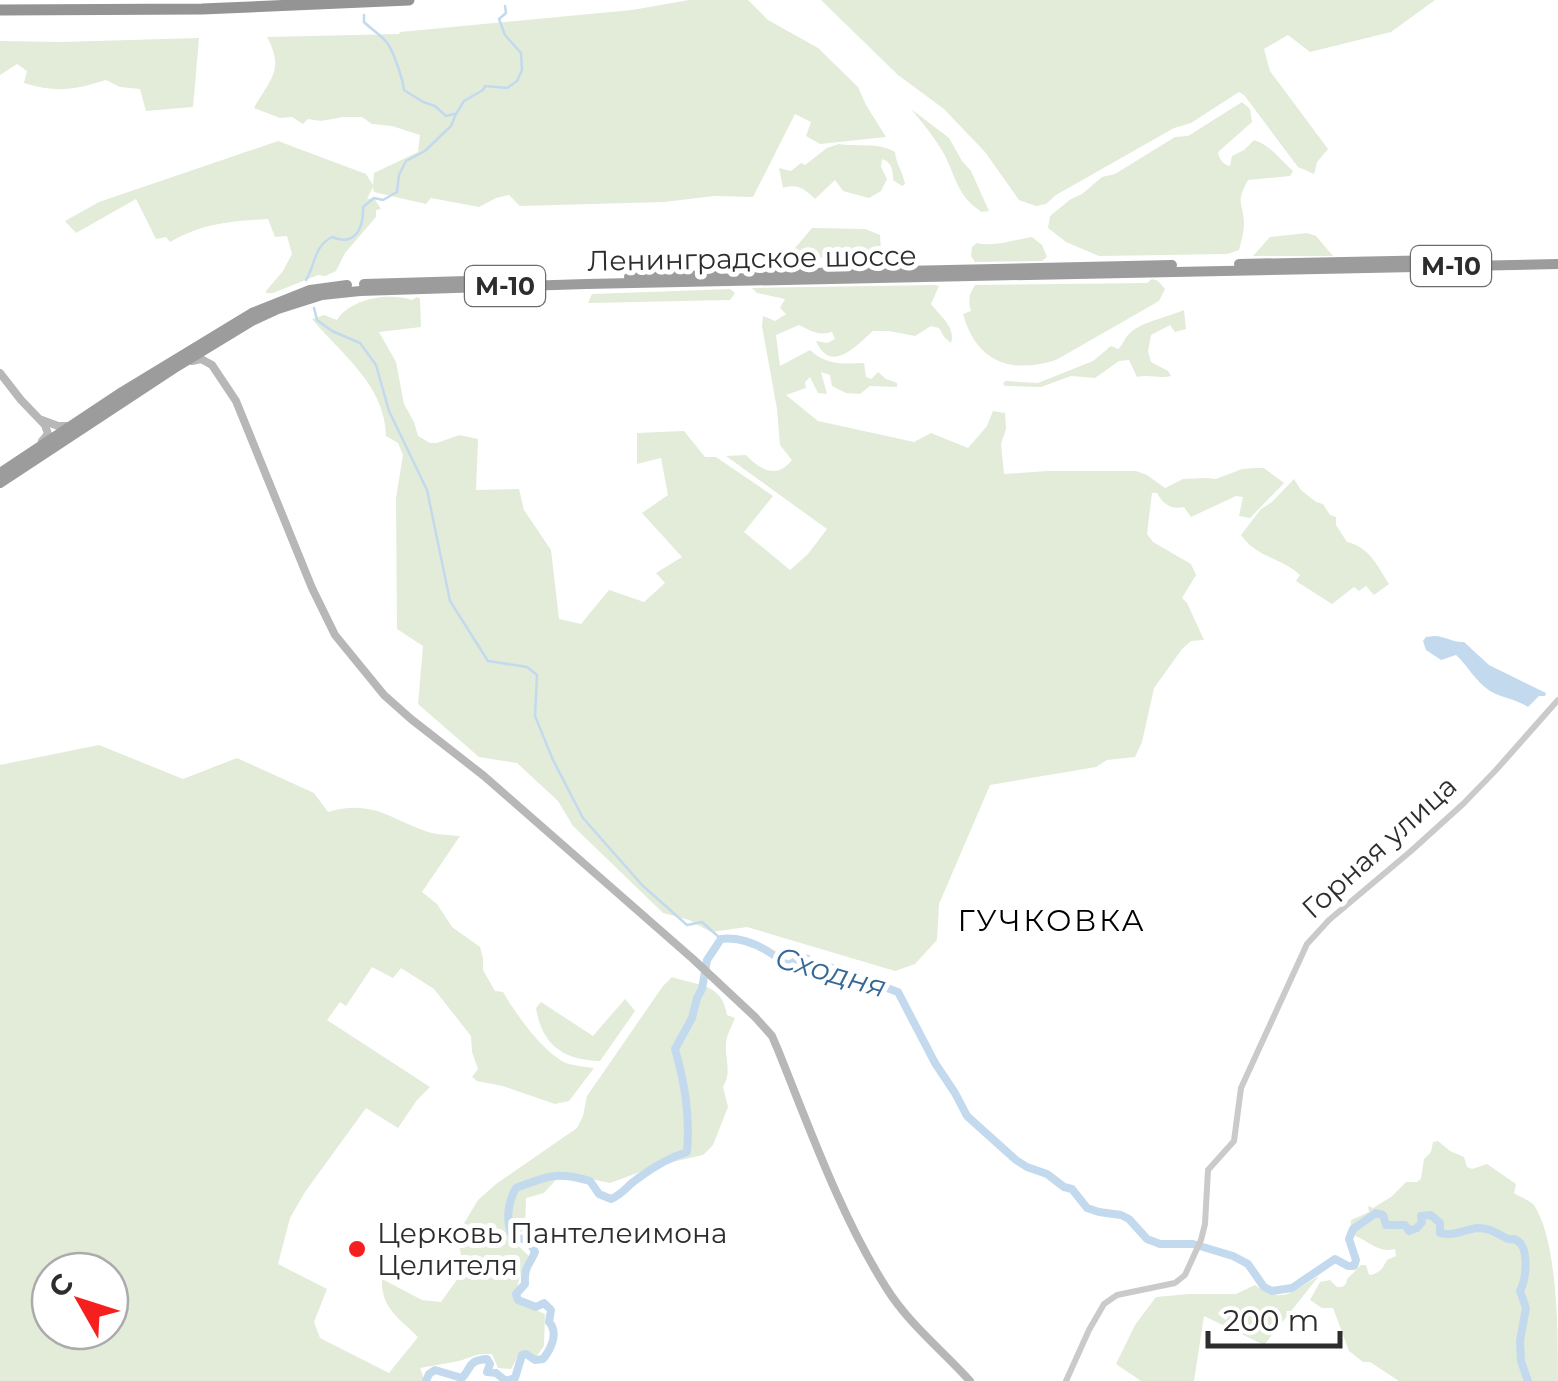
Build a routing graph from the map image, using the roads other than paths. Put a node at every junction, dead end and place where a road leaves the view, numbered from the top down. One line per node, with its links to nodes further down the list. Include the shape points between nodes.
1 (408, 0): 2 (highway)
2 (0, 10)
3 (1558, 261): 4 (highway, Ленинградское шоссе / М-10, via 360,291 299,301); 9 (highway, Ленинградское шоссе / М-10, via 329,286 252,313)
4 (226, 337): 5 (highway, Ленинградское шоссе / М-10); 7 (main road, via 215,356)
5 (183, 363): 7 (main road, via 206,361); 12 (highway, Ленинградское шоссе / М-10)
6 (0, 373): 8 (main road)
7 (221, 376): 14 (main road, via 335,635 389,700 484,776 765,1028 888,1290)
8 (42, 420): 9 (main road); 10 (main road, via 48,434)
9 (69, 426): 10 (highway, Ленинградское шоссе / М-10)
10 (36, 448): 11 (highway, Ленинградское шоссе / М-10)
11 (0, 473)
12 (0, 483)
13 (1558, 700): 15 (street, Горная улица, via 1463,804 1307,944 1242,1088 1234,1141 1208,1170 1205,1224 1185,1274 1104,1304)
14 (970, 1381)
15 (1066, 1381)

